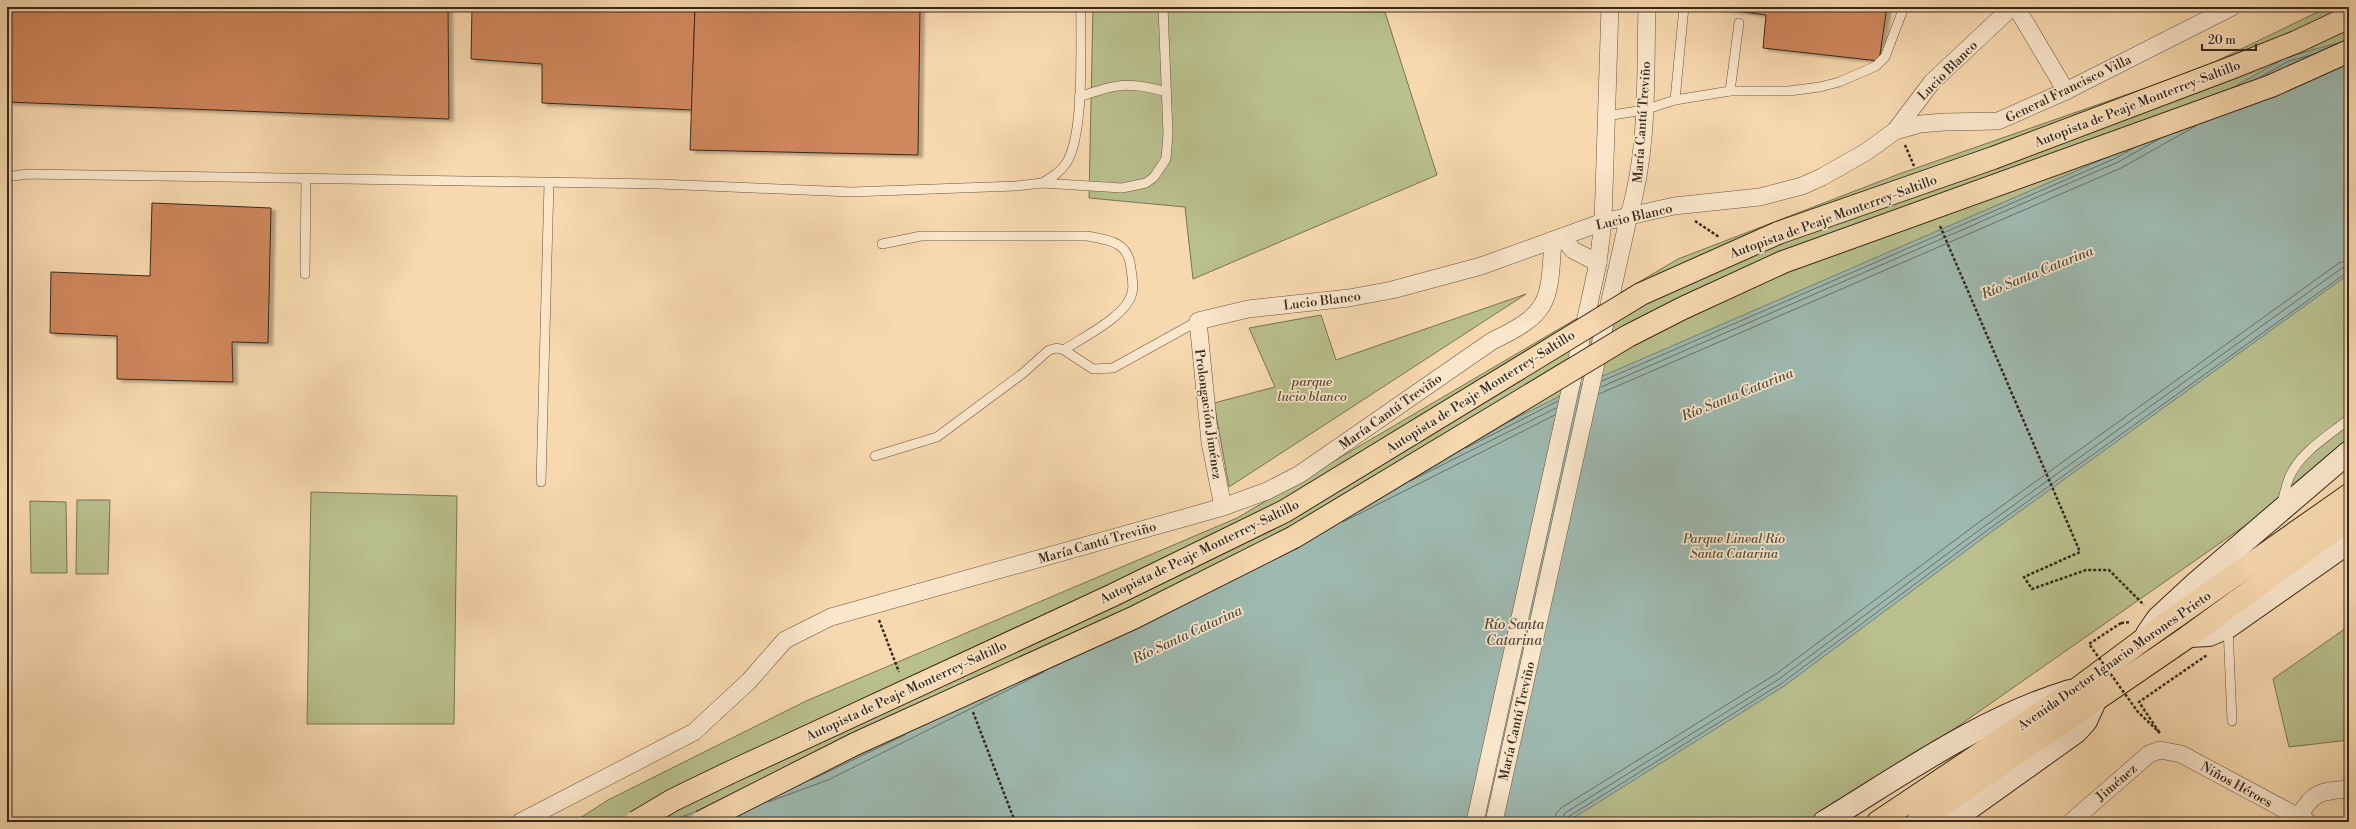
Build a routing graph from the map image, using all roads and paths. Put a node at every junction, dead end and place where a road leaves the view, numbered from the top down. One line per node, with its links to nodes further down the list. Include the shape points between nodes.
1 (1081, 7): 16 (lane)
2 (1163, 7): 15 (lane)
3 (1610, 7): 19 (street, María Cantú Treviño)
4 (1648, 7): 18 (street, María Cantú Treviño)
5 (1684, 7): 17 (lane)
6 (1904, 7): 13 (lane, via 1885,57 1876,66 1820,87 1789,91)
7 (2012, 7): 20 (street, Lucio Blanco, via 1932,82)
8 (2016, 7): 14 (street)
9 (2232, 7): 14 (street, General Francisco Villa)
10 (2349, 17): 56 (main road, Autopista de Peaje Monterrey-Saltillo, bridge, via 2222,72 1778,233 1641,294 1284,511 1125,589 731,772 673,800)
11 (1739, 24): 13 (lane)
12 (2349, 51): 57 (main road, Autopista de Peaje Monterrey-Saltillo, bridge, via 2272,86 1783,262 1683,308 1628,336 1294,537 1133,618 855,744)
13 (1730, 91): 17 (lane)
14 (2066, 91): 20 (street, General Francisco Villa, via 1998,121 1920,124)
15 (1166, 92): 16 (lane, via 1143,85 1108,86); 25 (lane, via 1166,159 1154,177 1146,183 1122,188)
16 (1078, 98): 25 (lane, via 1078,130 1074,147 1067,162 1057,174)
17 (1675, 100): 18 (lane)
18 (1644, 110): 19 (lane); 26 (street, María Cantú Treviño, via 1637,187)
19 (1606, 116): 27 (street, María Cantú Treviño)
20 (1900, 137): 21 (path); 26 (street, Lucio Blanco, via 1866,152 1822,177 1782,192 1674,206)
21 (1917, 172)
22 (7, 177): 23 (lane, via 27,174)
23 (306, 178): 24 (lane); 32 (lane)
24 (549, 183): 25 (lane, via 659,184 851,192); 38 (lane)
25 (1042, 183)
26 (1629, 215): 27 (street, Lucio Blanco); 59 (street, María Cantú Treviño, bridge)
27 (1603, 222): 29 (street, Lucio Blanco); 31 (street, María Cantú Treviño)
28 (1939, 223): 44 (path, via 2080,552 2024,578 2032,589 2086,570 2109,570)
29 (1552, 240): 31 (street); 33 (street, Lucio Blanco, via 1481,266 1399,288 1349,298 1248,309); 40 (street, María Cantú Treviño, via 1534,302 1492,341 1300,474 1267,491)
30 (882, 244): 34 (lane, via 921,236 1087,236 1107,240 1122,247 1130,255 1132,293 1128,303 1118,314)
31 (1598, 263): 58 (street, María Cantú Treviño, bridge)
32 (305, 274)
33 (1198, 321): 34 (lane, via 1113,368 1093,369); 40 (street, Prolongación Jiménez, via 1210,442)
34 (1064, 350): 37 (lane, via 1049,350 1022,374 937,437)
35 (2349, 419): 41 (lane, via 2298,463 2289,478)
36 (2349, 452): 41 (street)
37 (875, 456)
38 (541, 482)
39 (2349, 495): 48 (main road, Avenida Doctor Ignacio Morones Prieto)
40 (1223, 506): 55 (street, María Cantú Treviño, via 830,617 785,640 749,681 694,732)
41 (2278, 513): 44 (street)
42 (2349, 519): 47 (main road, Avenida Doctor Ignacio Morones Prieto)
43 (2349, 542): 46 (street)
44 (2158, 618): 48 (street)
45 (2121, 623): 46 (path, bridge, via 2089,644 2138,712 2160,733 2139,702)
46 (2228, 634): 47 (street); 51 (lane)
47 (2189, 636): 50 (main road, Avenida Doctor Ignacio Morones Prieto)
48 (2144, 639): 49 (main road, Avenida Doctor Ignacio Morones Prieto)
49 (2077, 689): 60 (street, via 2038,700 1963,738); 61 (main road, Avenida Doctor Ignacio Morones Prieto)
50 (2095, 701): 62 (main road, Avenida Doctor Ignacio Morones Prieto); 63 (street, Avenida Doctor Ignacio Morones Prieto, via 2086,721 2076,732)
51 (2232, 721)
52 (2165, 751): 54 (street, Niños Héroes, via 2181,754); 64 (street, Jiménez, via 2155,752 2142,759)
53 (2349, 789): 54 (street, via 2316,794 2306,803)
54 (2304, 820)
55 (520, 822)
56 (636, 822)
57 (701, 822)
58 (1475, 822)
59 (1494, 822)
60 (1824, 822)
61 (1878, 822)
62 (1918, 822)
63 (1950, 822)
64 (2071, 822)

